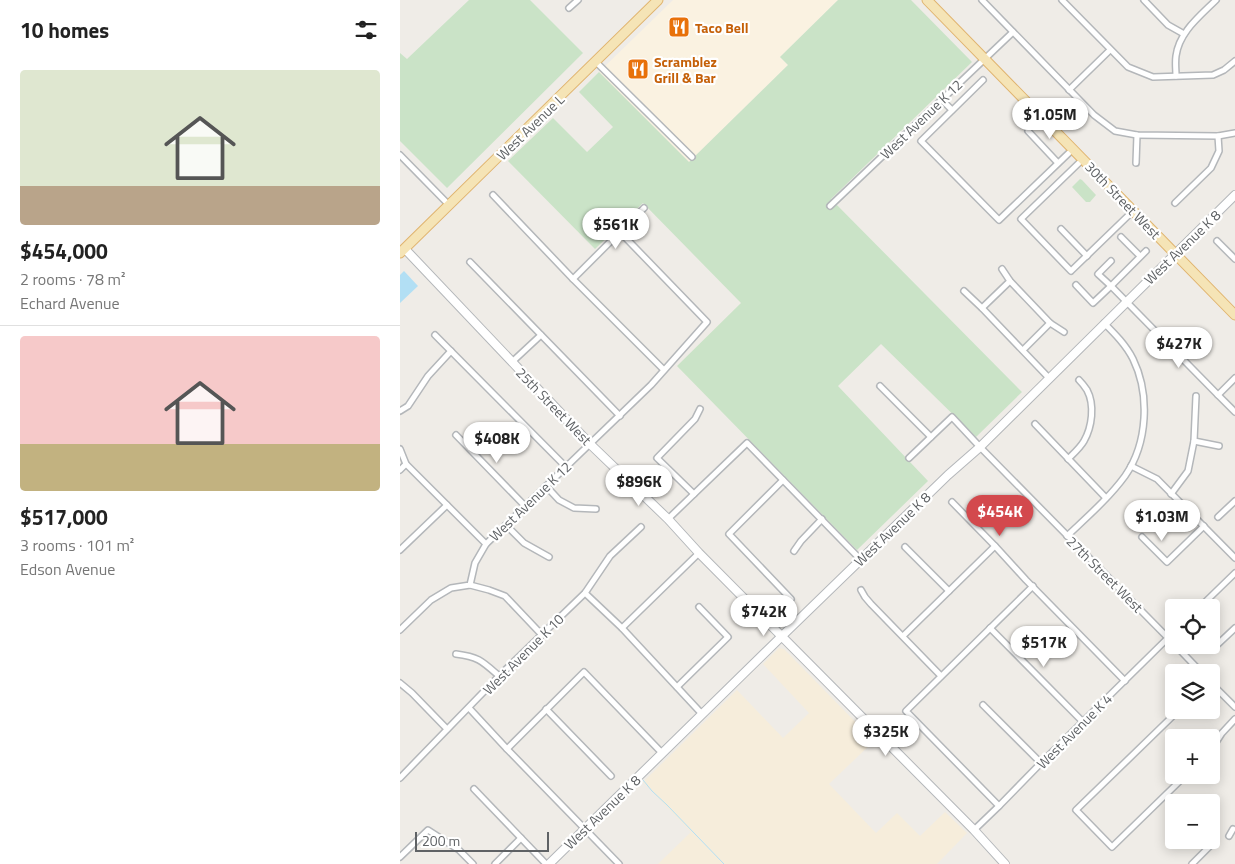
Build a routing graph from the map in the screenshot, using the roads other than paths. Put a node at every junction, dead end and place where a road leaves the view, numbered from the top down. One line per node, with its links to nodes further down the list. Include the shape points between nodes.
1 (578, 0): 8 (street)
2 (658, 0): 14 (main road, West Avenue L)
3 (927, 0): 12 (main road, 30th Street West)
4 (982, 0): 9 (street)
5 (1062, 0): 11 (street)
6 (1144, 0): 10 (street, via 1168,24)
7 (1216, 0): 10 (street)
8 (569, 8)
9 (1013, 32): 12 (street, West Avenue K 12); 17 (street)
10 (1184, 34): 15 (street, via 1176,55)
11 (1110, 50): 15 (street, via 1128,67 1153,77); 17 (street)
12 (984, 59): 18 (street, West Avenue K 12); 24 (main road, 30th Street West)
13 (1235, 61): 15 (street, via 1213,75)
14 (596, 62): 26 (street); 33 (main road, West Avenue L)
15 (1176, 76)
16 (983, 80): 19 (street)
17 (1069, 90): 22 (street, via 1115,131)
18 (941, 100): 19 (street); 34 (street, West Avenue K 12)
19 (952, 110): 28 (street, via 921,141 1000,220)
20 (1028, 131): 28 (street)
21 (1235, 133): 23 (street)
22 (1137, 135): 23 (street); 29 (street)
23 (1218, 136): 32 (street, via 1219,151 1211,168)
24 (1073, 149): 27 (main road, 30th Street West); 28 (street)
25 (400, 155): 33 (street)
26 (692, 157)
27 (1083, 159): 36 (main road, 30th Street West); 44 (street, via 1021,219 1071,271)
28 (1058, 163)
29 (1136, 163)
30 (493, 195): 50 (street)
31 (1235, 195): 43 (street, West Avenue K 8)
32 (1176, 203)
33 (449, 206): 41 (main road, West Avenue L)
34 (830, 206)
35 (644, 208): 38 (street)
36 (1133, 211): 43 (main road, 30th Street West); 44 (street)
37 (1061, 230): 44 (street)
38 (620, 232): 50 (street); 66 (street, West Avenue K 12, via 707,322)
39 (1122, 237): 45 (street)
40 (1217, 241): 46 (street)
41 (402, 249): 65 (street, 25th Street West)
42 (1146, 251): 45 (street)
43 (1175, 253): 55 (street, West Avenue K 8); 57 (main road, 30th Street West)
44 (1087, 256)
45 (1140, 256): 53 (street)
46 (1235, 259)
47 (1111, 261): 53 (street, via 1098,274)
48 (470, 262): 62 (street)
49 (1002, 269): 51 (street)
50 (573, 279): 66 (street)
51 (1010, 281): 56 (street); 58 (street)
52 (1076, 285): 53 (street, via 1093,303)
53 (1111, 286): 55 (street)
54 (964, 291): 56 (street)
55 (1127, 301): 59 (street, West Avenue K 8); 71 (street)
56 (982, 308): 63 (street)
57 (1235, 315)
58 (1050, 323): 60 (street); 63 (street)
59 (1104, 323): 67 (street, West Avenue K 8); 89 (street, via 1132,358 1142,385 1143,433)
60 (1064, 332)
61 (435, 335): 64 (street)
62 (541, 335): 65 (street); 76 (street)
63 (1023, 350): 67 (street)
64 (451, 351): 74 (street, via 428,376 408,406); 88 (street)
65 (512, 362): 81 (street, 25th Street West)
66 (664, 370): 76 (street, West Avenue K 12)
67 (1049, 378): 83 (street, West Avenue K 8)
68 (1235, 378): 71 (street)
69 (1079, 380): 86 (street, via 1087,390 1092,414 1084,442)
70 (880, 386): 79 (street)
71 (1218, 395): 75 (street)
72 (1196, 396): 80 (street)
73 (700, 409): 93 (street, via 695,419 657,458)
74 (400, 411)
75 (1235, 412)
76 (620, 416): 81 (street, West Avenue K 12)
77 (1035, 424): 86 (street)
78 (456, 435): 99 (street)
79 (930, 437): 83 (street, 27th Street West, via 952,417); 85 (street)
80 (1194, 441): 82 (street); 94 (street, via 1188,471)
81 (590, 444): 88 (street, West Avenue K 12); 103 (street, 25th Street West)
82 (1219, 446)
83 (980, 447): 107 (street, 27th Street West); 117 (street, West Avenue K 8)
84 (400, 449): 87 (street)
85 (910, 458)
86 (1068, 460): 95 (street)
87 (406, 464): 90 (street); 98 (street)
88 (565, 466): 92 (street, West Avenue K 12)
89 (1131, 466): 94 (street, via 1156,479); 95 (street)
90 (400, 470)
91 (783, 480): 93 (street, via 747,443); 102 (street); 124 (street, via 728,534)
92 (546, 486): 99 (street, West Avenue K 12); 100 (street, via 559,500 574,508)
93 (694, 494): 103 (street)
94 (1171, 494): 105 (street)
95 (1106, 498): 107 (street)
96 (1235, 501): 101 (street)
97 (952, 502): 111 (street)
98 (447, 505): 109 (street); 112 (street)
99 (525, 506): 104 (street, West Avenue K 12)
100 (596, 509)
101 (1218, 517)
102 (822, 519): 113 (street); 117 (street)
103 (668, 520): 114 (street, 25th Street West)
104 (506, 525): 109 (street, West Avenue K 12); 115 (street, via 524,542)
105 (1204, 526): 108 (street, via 1167,562); 116 (street)
106 (641, 527): 123 (street, West Avenue K 10, via 610,556)
107 (1067, 536): 132 (street, 27th Street West)
108 (1142, 537)
109 (486, 544): 119 (street, West Avenue K 12, via 475,563)
110 (905, 546): 122 (street)
111 (995, 546): 120 (street); 122 (street)
112 (400, 550)
113 (794, 551)
114 (699, 553): 127 (street); 133 (street, 25th Street West)
115 (550, 557)
116 (1235, 558)
117 (861, 560): 133 (street, West Avenue K 8)
118 (1235, 573): 125 (street)
119 (470, 585): 130 (street, via 451,588 431,600); 131 (street, via 505,596)
120 (1032, 586): 128 (street); 142 (street)
121 (861, 590): 134 (street)
122 (949, 591): 134 (street)
123 (585, 593): 127 (street); 131 (street, West Avenue K 10)
124 (791, 599)
125 (1208, 599)
126 (699, 606): 144 (street, via 728,637)
127 (622, 628): 144 (street)
128 (990, 628): 141 (street); 153 (street)
129 (1235, 628): 136 (street)
130 (400, 630)
131 (542, 634): 140 (street, West Avenue K 10)
132 (1165, 635)
133 (782, 636): 150 (street, West Avenue K 8); 166 (street, 25th Street West)
134 (903, 636): 141 (street)
135 (1165, 641): 142 (street, West Avenue K 4)
136 (1220, 642)
137 (456, 654): 140 (street, via 483,661)
138 (1184, 654): 139 (street, 27th Street West)
139 (1193, 664)
140 (499, 676): 148 (street, West Avenue K 10)
141 (942, 676): 163 (street, via 906,711)
142 (1125, 681): 153 (street, West Avenue K 4)
143 (400, 683): 154 (street)
144 (677, 687): 150 (street)
145 (1220, 692): 147 (street)
146 (983, 705): 158 (street)
147 (1235, 707)
148 (469, 708): 154 (street, West Avenue K 10); 156 (street)
149 (546, 710): 156 (street); 157 (street, via 584,672); 159 (street)
150 (702, 714): 157 (street, West Avenue K 8)
151 (1170, 719): 161 (street, via 1076,810 1112,846)
152 (1235, 719): 155 (street)
153 (1083, 722): 158 (street, West Avenue K 4)
154 (447, 729): 160 (street, West Avenue K 10)
155 (1220, 736)
156 (507, 748): 165 (street)
157 (662, 753): 165 (street, West Avenue K 8)
158 (1040, 764): 163 (street, West Avenue K 4)
159 (612, 776)
160 (400, 778)
161 (1177, 784)
162 (474, 789): 168 (street)
163 (999, 806): 166 (street, West Avenue K 4)
164 (1234, 828): 167 (street)
165 (584, 829): 173 (street, West Avenue K 8); 174 (street)
166 (974, 830): 175 (street, 25th Street West)
167 (1229, 836)
168 (521, 838): 172 (street); 173 (street)
169 (1207, 849): 176 (street)
170 (400, 857): 171 (street, via 428,830 459,850)
171 (473, 864)
172 (495, 864)
173 (548, 864)
174 (619, 864)
175 (1005, 864)
176 (1192, 864)

